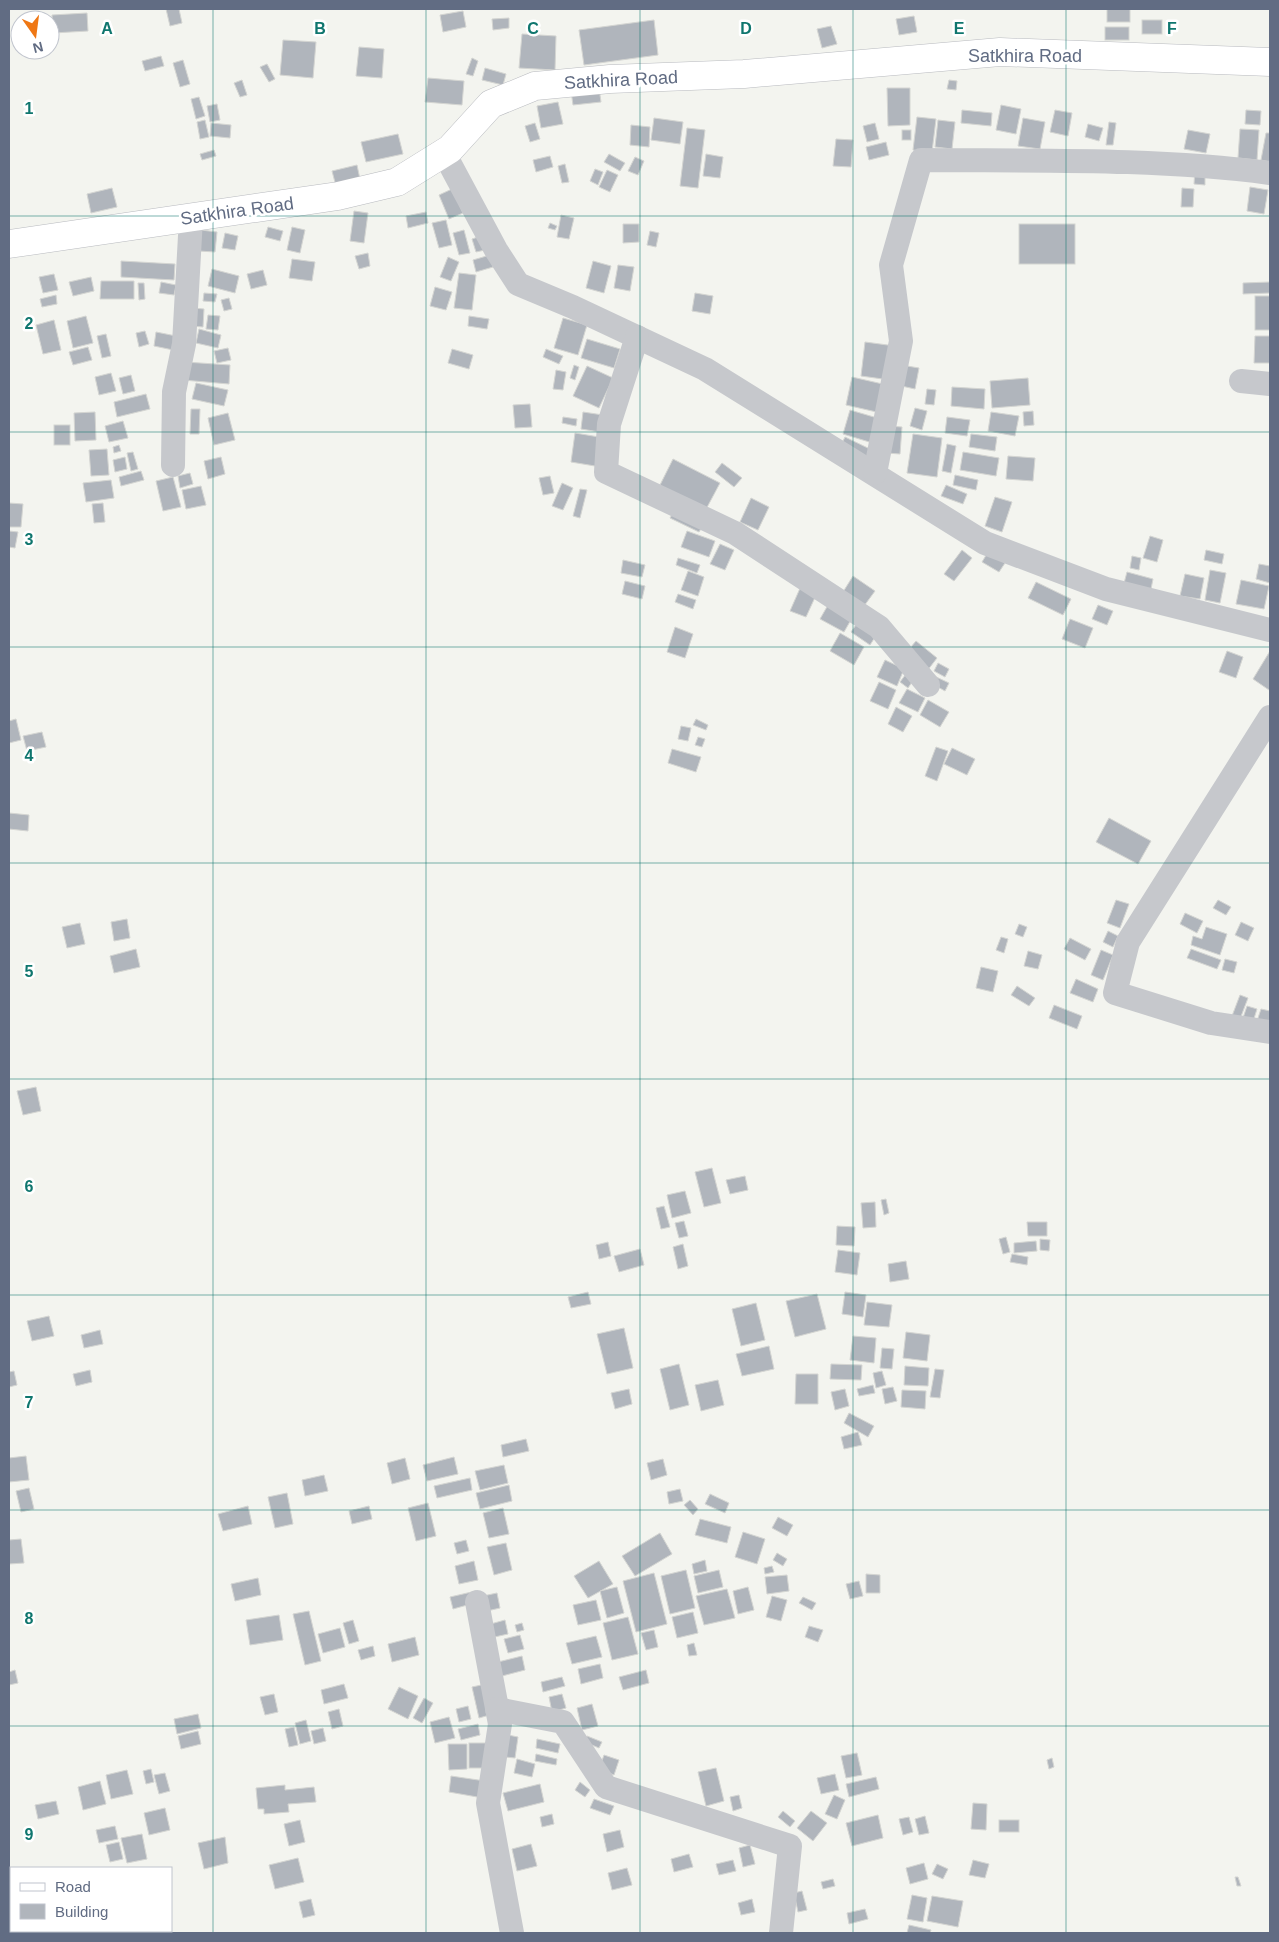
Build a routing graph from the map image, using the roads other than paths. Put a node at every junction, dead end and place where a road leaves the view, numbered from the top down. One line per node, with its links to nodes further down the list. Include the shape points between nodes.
1 (1270, 62): 2 (main road, Satkhira Road, via 1000,52 744,74 610,79 535,86 491,104)
2 (444, 153): 4 (main road, Satkhira Road, via 398,182 338,196); 6 (street, via 518,284)
3 (1270, 173): 10 (street, via 1213,165 1126,161 921,160 891,265 901,340)
4 (191, 218): 5 (main road, Satkhira Road); 9 (street, via 184,344 174,392)
5 (9, 244)
6 (637, 337): 10 (street, via 705,369); 12 (street, via 609,424 606,472 735,533 879,627)
7 (1241, 381): 8 (street)
8 (1270, 384)
9 (174, 465)
10 (876, 474): 11 (street, via 985,543 1106,589)
11 (1270, 630)
12 (928, 685)
13 (1270, 717): 14 (street, via 1128,942 1115,993 1211,1023)
14 (1270, 1032)
15 (477, 1602): 16 (street)
16 (498, 1709): 17 (street, via 500,1724 488,1804); 18 (street, via 563,1722 606,1787 790,1846)
17 (512, 1933)
18 (781, 1933)

